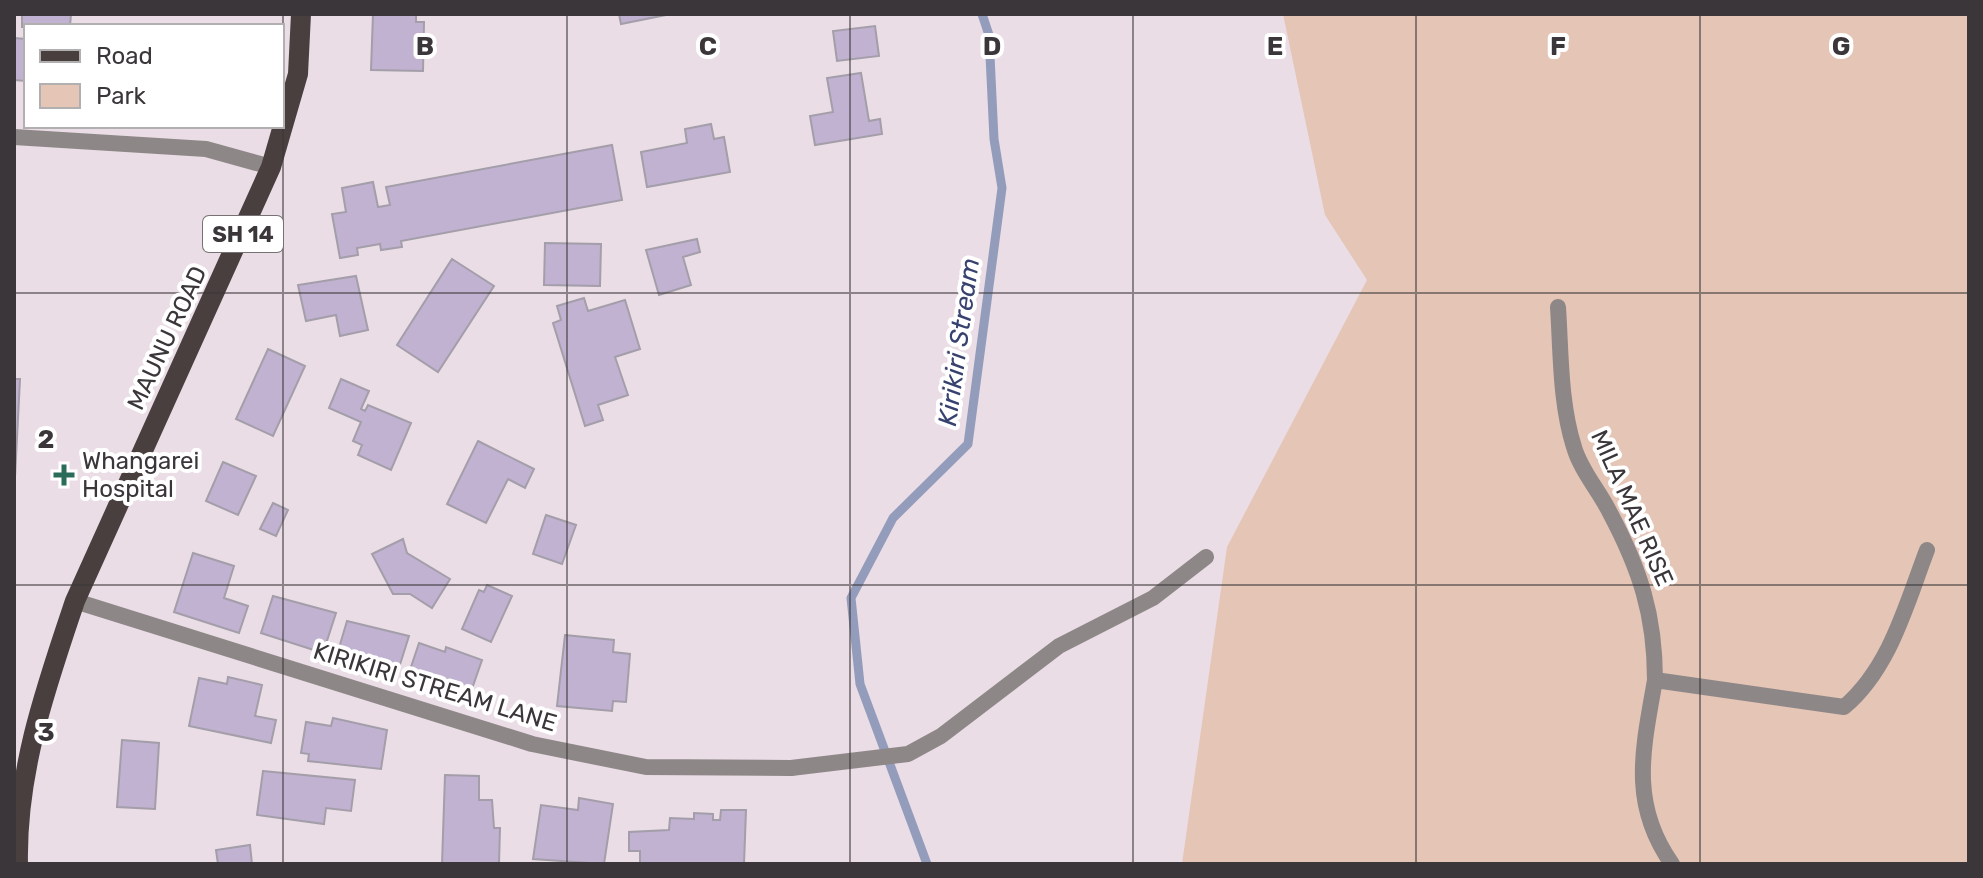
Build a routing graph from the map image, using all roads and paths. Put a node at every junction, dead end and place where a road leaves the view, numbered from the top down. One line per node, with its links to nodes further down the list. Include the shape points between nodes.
1 (301, 14): 3 (main road, MAUNU ROAD / SH 14, via 298,74)
2 (14, 137): 3 (street, via 206,149)
3 (271, 167): 7 (main road, MAUNU ROAD / SH 14)
4 (1558, 307): 8 (street, MILA MAE RISE, via 1574,449 1611,513 1645,589 1655,635)
5 (1927, 550): 8 (street, via 1890,647 1864,690 1844,707)
6 (1206, 557): 7 (street, KIRIKIRI STREAM LANE, via 1153,598 1059,646 941,736 908,754 791,768 646,767 545,747)
7 (75, 601): 9 (main road, MAUNU ROAD / SH 14, via 30,742)
8 (1655, 680): 10 (street, MILA MAE RISE, via 1642,788 1654,838)
9 (17, 855)
10 (1672, 864)

